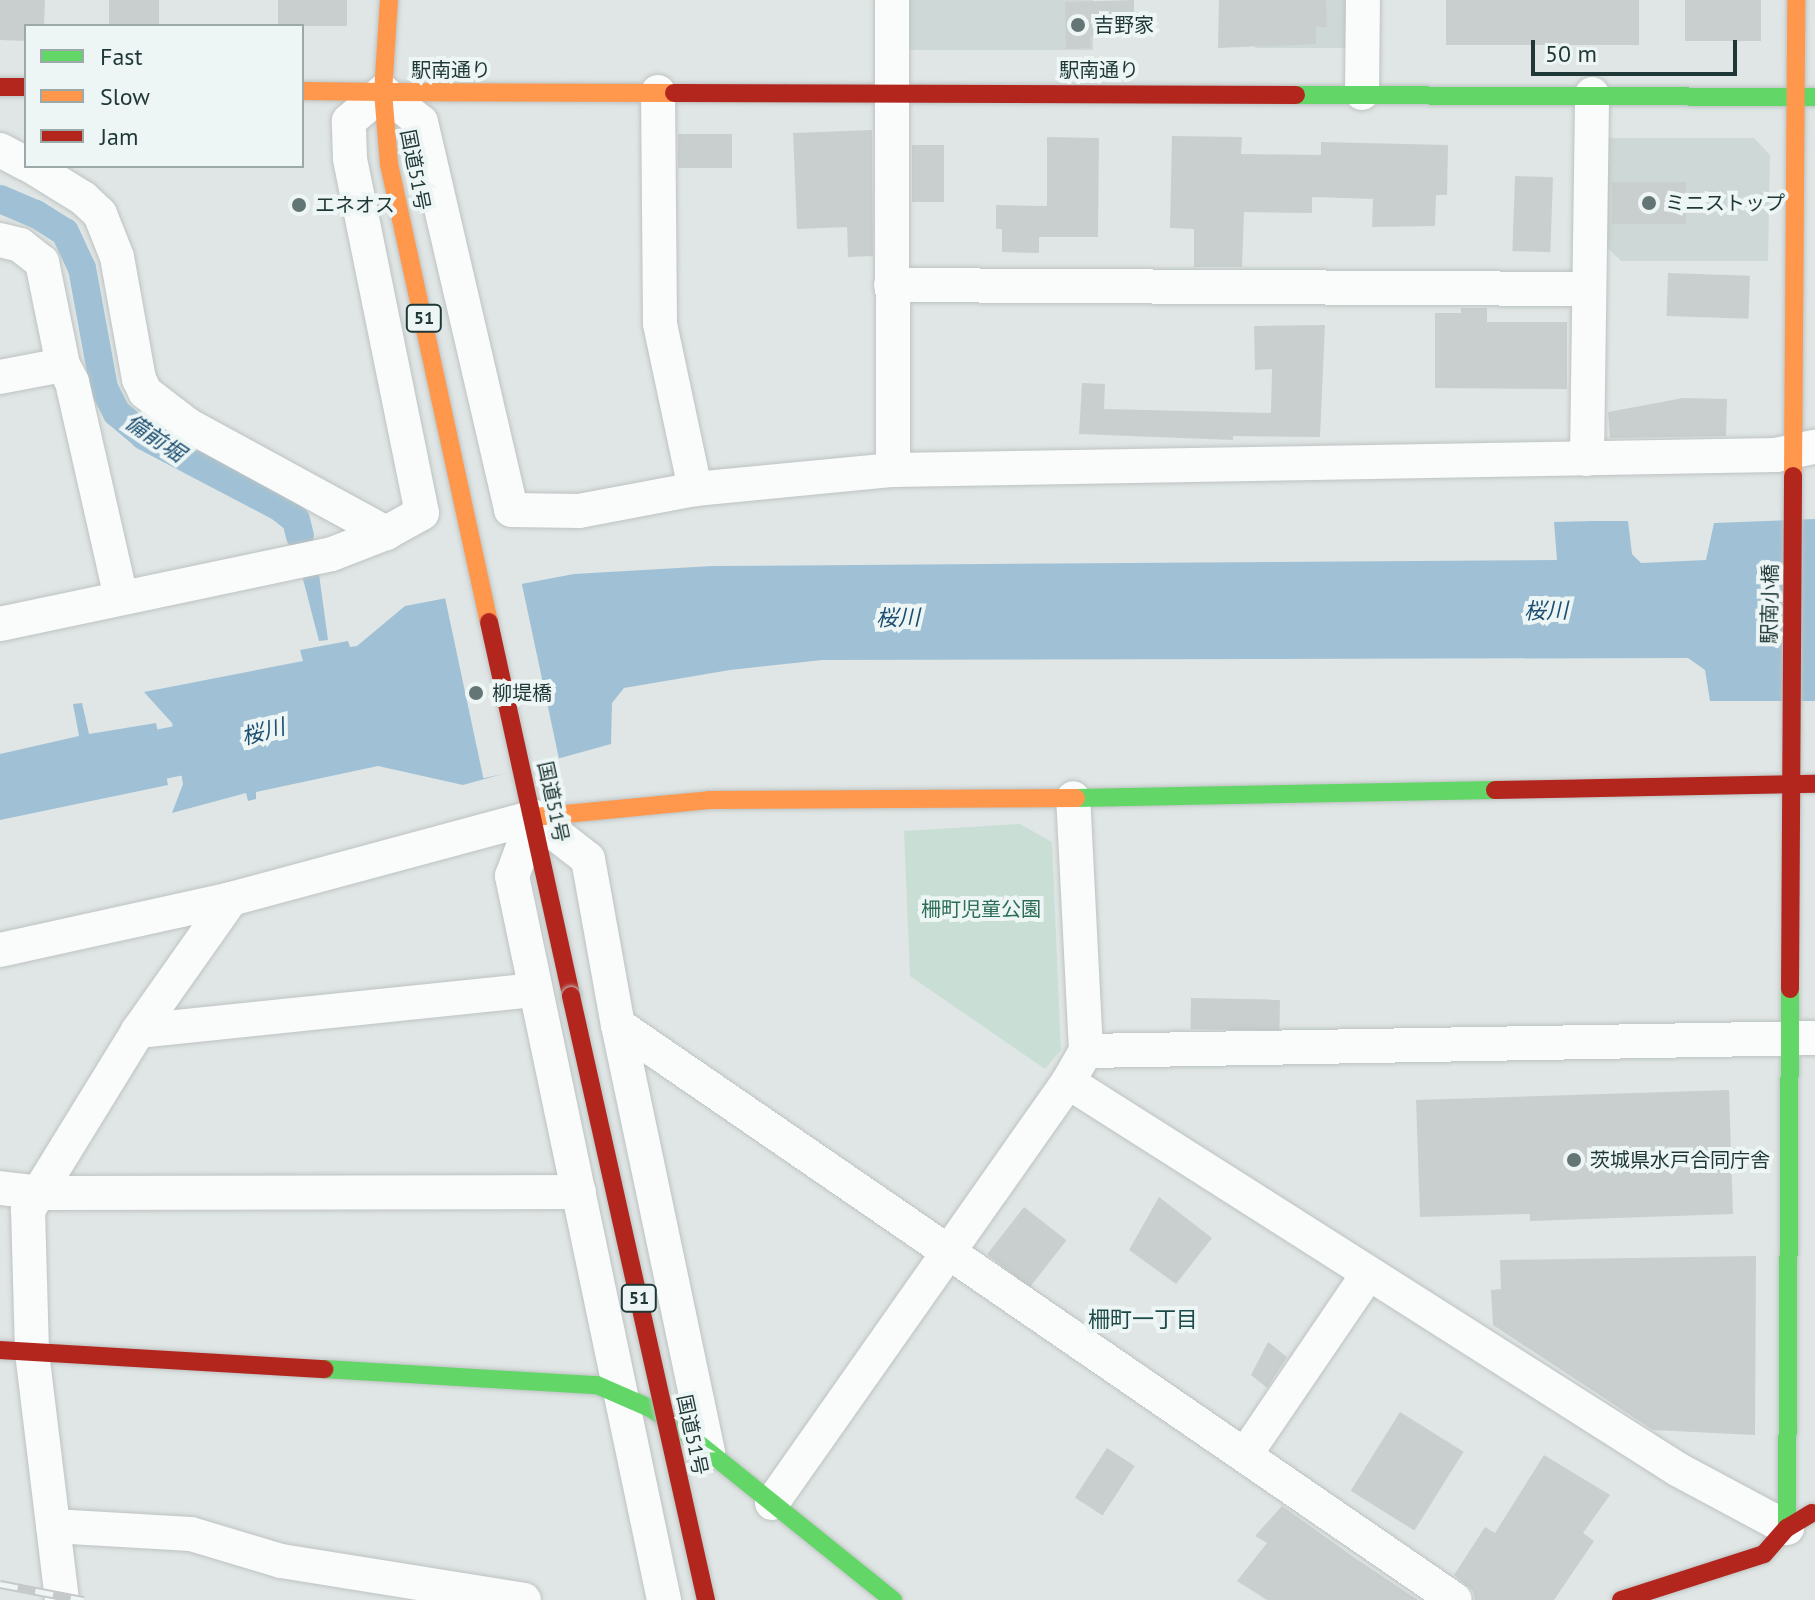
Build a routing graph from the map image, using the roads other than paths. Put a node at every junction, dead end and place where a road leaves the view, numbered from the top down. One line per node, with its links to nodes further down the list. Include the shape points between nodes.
1 (389, 0): 9 (main road, 国道51号)
2 (892, 0): 8 (street)
3 (1363, 0): 11 (street)
4 (1796, 0): 13 (main road, 駅南小橋)
5 (0, 87): 6 (main road)
6 (24, 87)
7 (304, 91): 9 (main road)
8 (893, 91): 10 (main road, 駅南通り); 11 (main road, 駅南通り); 19 (street)
9 (383, 92): 10 (main road, 駅南通り); 26 (street, via 421,122 511,510 579,511); 27 (street, via 349,121 350,158 422,513); 33 (main road, 国道51号 / 51, via 389,164)
10 (658, 92): 26 (street, via 660,324)
11 (1362, 93): 12 (main road, 駅南通り)
12 (1592, 94): 13 (main road, 駅南通り); 20 (street)
13 (1795, 97): 14 (main road, 駅南通り); 23 (main road, 駅南小橋)
14 (1815, 97)
15 (0, 150): 16 (street)
16 (24, 163)
17 (33, 168): 27 (street, via 100,214 117,257 145,392 188,425)
18 (0, 240): 21 (street, via 20,245 42,262)
19 (891, 285): 20 (street); 25 (street)
20 (1589, 289): 24 (street)
21 (63, 365): 22 (street); 28 (street, via 72,382)
22 (0, 377)
23 (1804, 450): 24 (street); 30 (main road, 駅南小橋, via 1793,487)
24 (1587, 459): 25 (street)
25 (893, 470): 26 (street)
26 (695, 489)
27 (386, 533): 28 (street, via 332,554)
28 (121, 597): 29 (street)
29 (0, 624)
30 (1790, 784): 31 (main road); 32 (main road); 39 (main road, 駅南小橋)
31 (1815, 784)
32 (1073, 798): 33 (main road, via 709,800); 40 (street)
33 (534, 817): 34 (street); 36 (street, via 512,876); 37 (street, via 588,859); 58 (main road, 国道51号 / 51, bridge)
34 (231, 899): 35 (street); 38 (street)
35 (0, 950)
36 (533, 990): 38 (street); 43 (street)
37 (618, 1025): 45 (street); 50 (street)
38 (138, 1031): 44 (street)
39 (1802, 1038): 40 (street); 46 (main road, 駅南小橋)
40 (1086, 1051): 41 (street)
41 (1068, 1082): 45 (street); 47 (street)
42 (0, 1188): 44 (street)
43 (579, 1192): 44 (street); 49 (street)
44 (41, 1193): 48 (street, via 28,1210)
45 (948, 1249): 51 (street); 52 (street)
46 (1801, 1263): 53 (main road, 駅南小橋)
47 (1368, 1274): 51 (street); 53 (street, via 1677,1469)
48 (16, 1351): 49 (main road, via 597,1385); 54 (street)
49 (621, 1393): 50 (main road, via 661,1415); 57 (street)
50 (708, 1453): 52 (main road)
51 (1245, 1455): 60 (street)
52 (772, 1503): 59 (main road)
53 (1806, 1524): 61 (main road, via 1764,1554)
54 (53, 1526): 55 (street); 56 (street, via 191,1534 281,1561)
55 (62, 1600)
56 (524, 1600)
57 (664, 1600)
58 (706, 1600)
59 (893, 1600)
60 (1455, 1600)
61 (1621, 1600)

